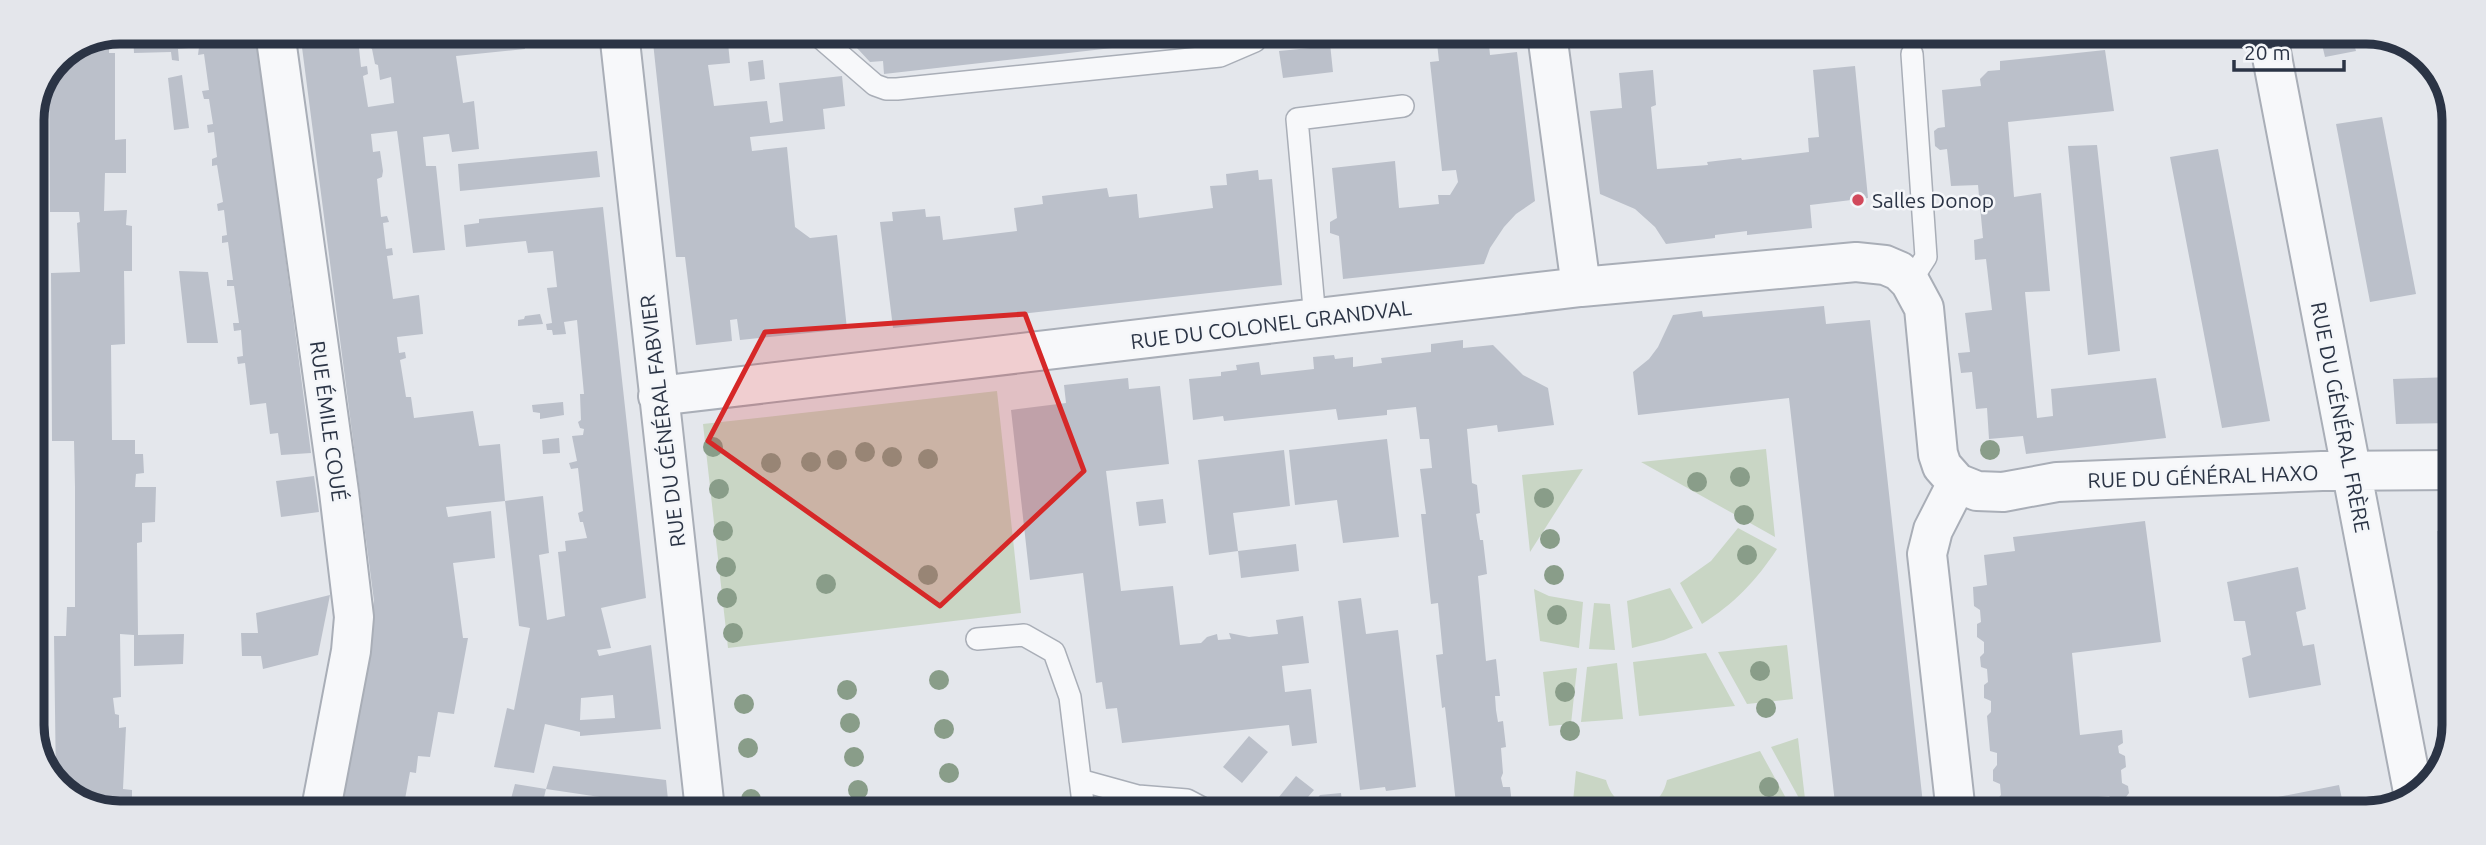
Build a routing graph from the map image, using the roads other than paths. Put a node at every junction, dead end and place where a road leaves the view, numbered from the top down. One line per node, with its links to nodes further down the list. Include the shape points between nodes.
1 (277, 44): 19 (street, RUE ÉMILE COUÉ, via 354,617)
2 (620, 44): 12 (street, RUE DU GÉNÉRAL FABVIER)
3 (828, 44): 4 (lane, via 875,85 886,89 1220,56)
4 (1248, 44)
5 (1549, 44): 10 (street)
6 (2270, 44): 14 (street, RUE DU GÉNÉRAL FRÈRE)
7 (1912, 54): 9 (lane, via 1926,257)
8 (1403, 106): 11 (lane, via 1297,119)
9 (1898, 274): 10 (street, RUE DU COLONEL GRANDVAL, via 1856,262); 15 (street, via 1924,308 1938,454)
10 (1581, 287): 11 (street, RUE DU COLONEL GRANDVAL)
11 (1315, 319): 12 (street, RUE DU COLONEL GRANDVAL)
12 (658, 396): 20 (street, RUE DU GÉNÉRAL FABVIER)
13 (2442, 470): 14 (street, RUE DU GÉNÉRAL HAXO)
14 (2351, 472): 15 (street, RUE DU GÉNÉRAL HAXO, via 2057,482 2003,492 1977,491); 18 (street, RUE DU GÉNÉRAL FRÈRE)
15 (1957, 483): 23 (street, via 1933,530 1927,554)
16 (977, 639): 17 (lane, via 1024,635 1054,652 1070,697)
17 (1080, 780): 21 (lane); 22 (lane, via 1138,796)
18 (2412, 787)
19 (323, 801)
20 (704, 801)
21 (1083, 801)
22 (1189, 801)
23 (1955, 801)

